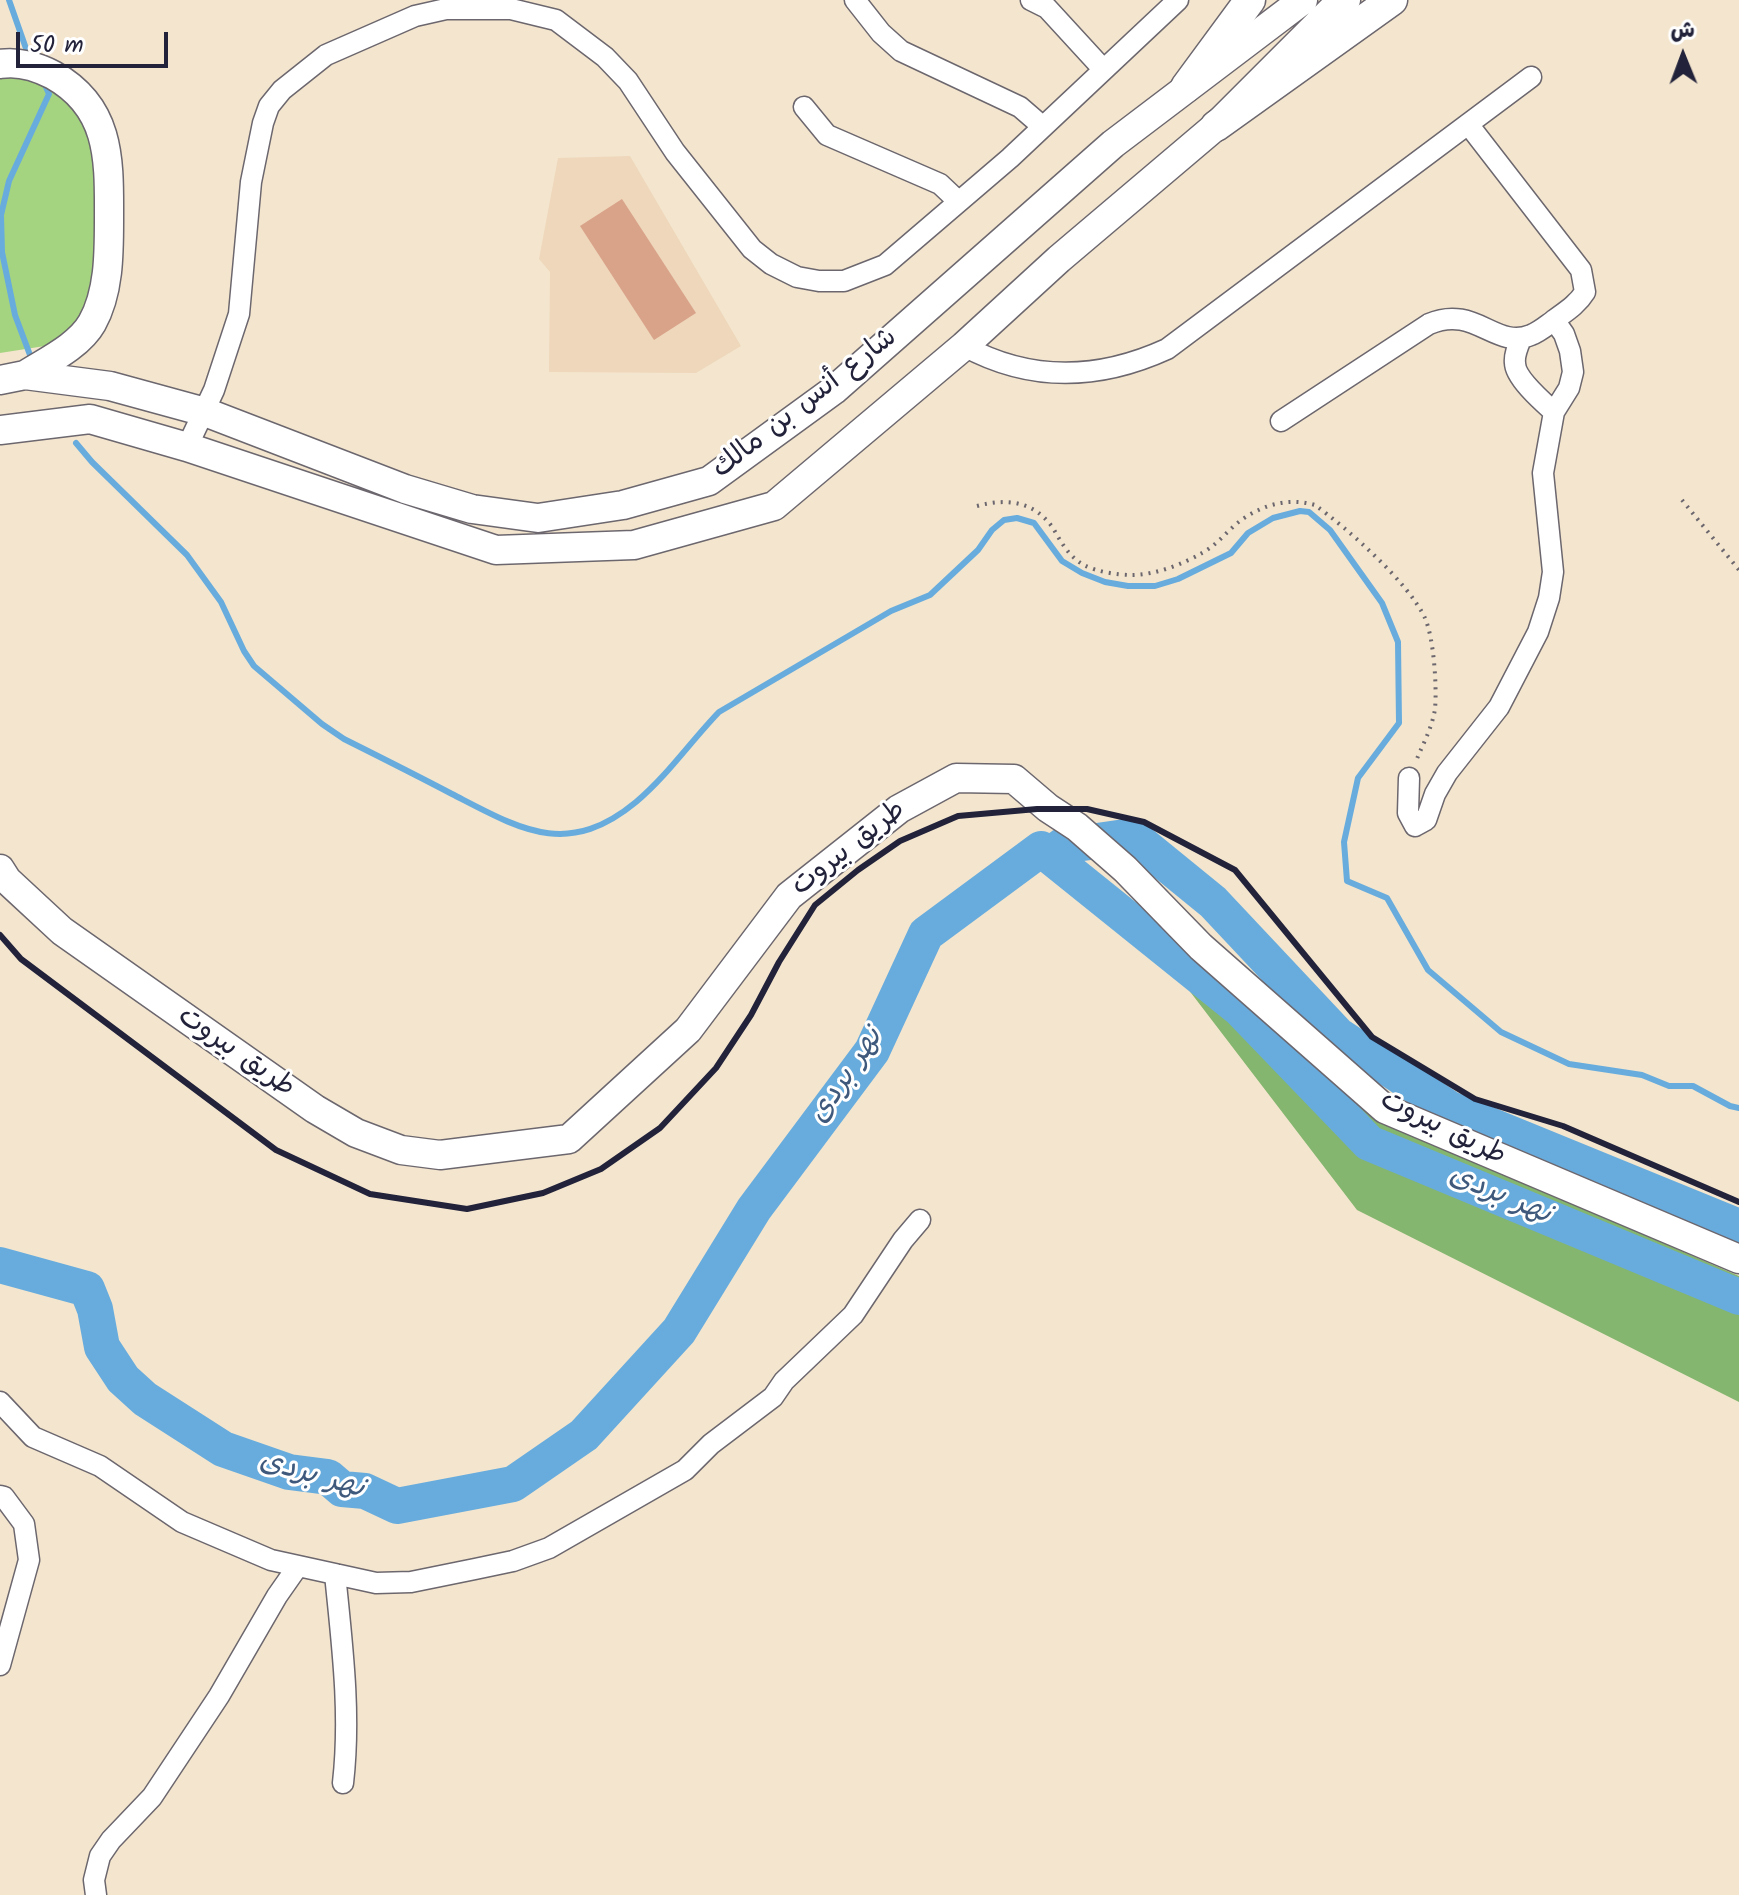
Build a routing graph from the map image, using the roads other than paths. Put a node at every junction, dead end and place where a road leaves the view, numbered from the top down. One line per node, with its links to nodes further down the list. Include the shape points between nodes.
1 (855, 0): 15 (street, via 901,51 1020,107)
2 (1031, 0): 10 (street, via 1047,8)
3 (1178, 0): 10 (street)
4 (1250, 0): 12 (main road)
5 (1303, 0): 12 (main road, شارع أنس بن مالك)
6 (1346, 0): 16 (main road, شارع أنس بن مالك)
7 (1392, 0): 16 (main road)
8 (559, 10): 17 (street, via 628,81 675,152 752,249 797,277 844,281 885,265); 22 (street, via 478,7 415,16 326,55 282,90 263,123 251,182 239,314)
9 (0, 64): 21 (main road, via 49,73 83,98 98,120 109,169 106,276 91,324 76,341)
10 (1103, 69): 15 (street)
11 (1531, 77): 14 (street)
12 (1186, 87): 22 (main road, شارع أنس بن مالك, via 1113,144 834,390 709,481 623,505 538,518 472,509 405,489)
13 (804, 107): 17 (street, via 827,135 940,184)
14 (1468, 124): 18 (street, via 1581,270 1585,292); 20 (street, via 1204,323 1145,359 1091,372 1047,372 1011,367)
15 (1042, 126): 17 (street)
16 (1216, 126): 20 (main road, شارع أنس بن مالك)
17 (958, 201)
18 (1554, 320): 19 (street); 23 (street, via 1564,334 1573,372)
19 (1521, 339): 23 (street, via 1516,370); 24 (street, via 1473,321 1443,318)
20 (964, 346): 26 (main road, شارع أنس بن مالك, via 774,506 634,545 496,550)
21 (12, 378): 22 (main road, شارع أنس بن مالك, via 110,386)
22 (205, 412): 26 (street)
23 (1554, 412): 27 (street, via 1543,473 1553,572 1538,632 1499,707 1447,773 1426,820 1415,826 1408,813)
24 (1281, 421)
25 (0, 430): 26 (main road, شارع أنس بن مالك, via 90,419)
26 (187, 447)
27 (1409, 778)
28 (0, 869): 30 (main road, طريق بيروت, via 62,931 315,1109 356,1133 401,1150 440,1155 569,1139 688,1030 789,896 899,809 956,778 1014,779 1125,869 1201,947 1385,1109)
29 (920, 1220): 34 (street, via 853,1315 773,1397 685,1470 581,1532 513,1561 411,1582 376,1583)
30 (1739, 1259)
31 (0, 1402): 33 (street, via 33,1437 100,1466 182,1522)
32 (0, 1496): 35 (street, via 24,1524 29,1560)
33 (298, 1566): 34 (street); 37 (street, via 152,1797 100,1856)
34 (335, 1574): 36 (street, via 348,1744)
35 (0, 1665)
36 (343, 1783)
37 (96, 1895)

